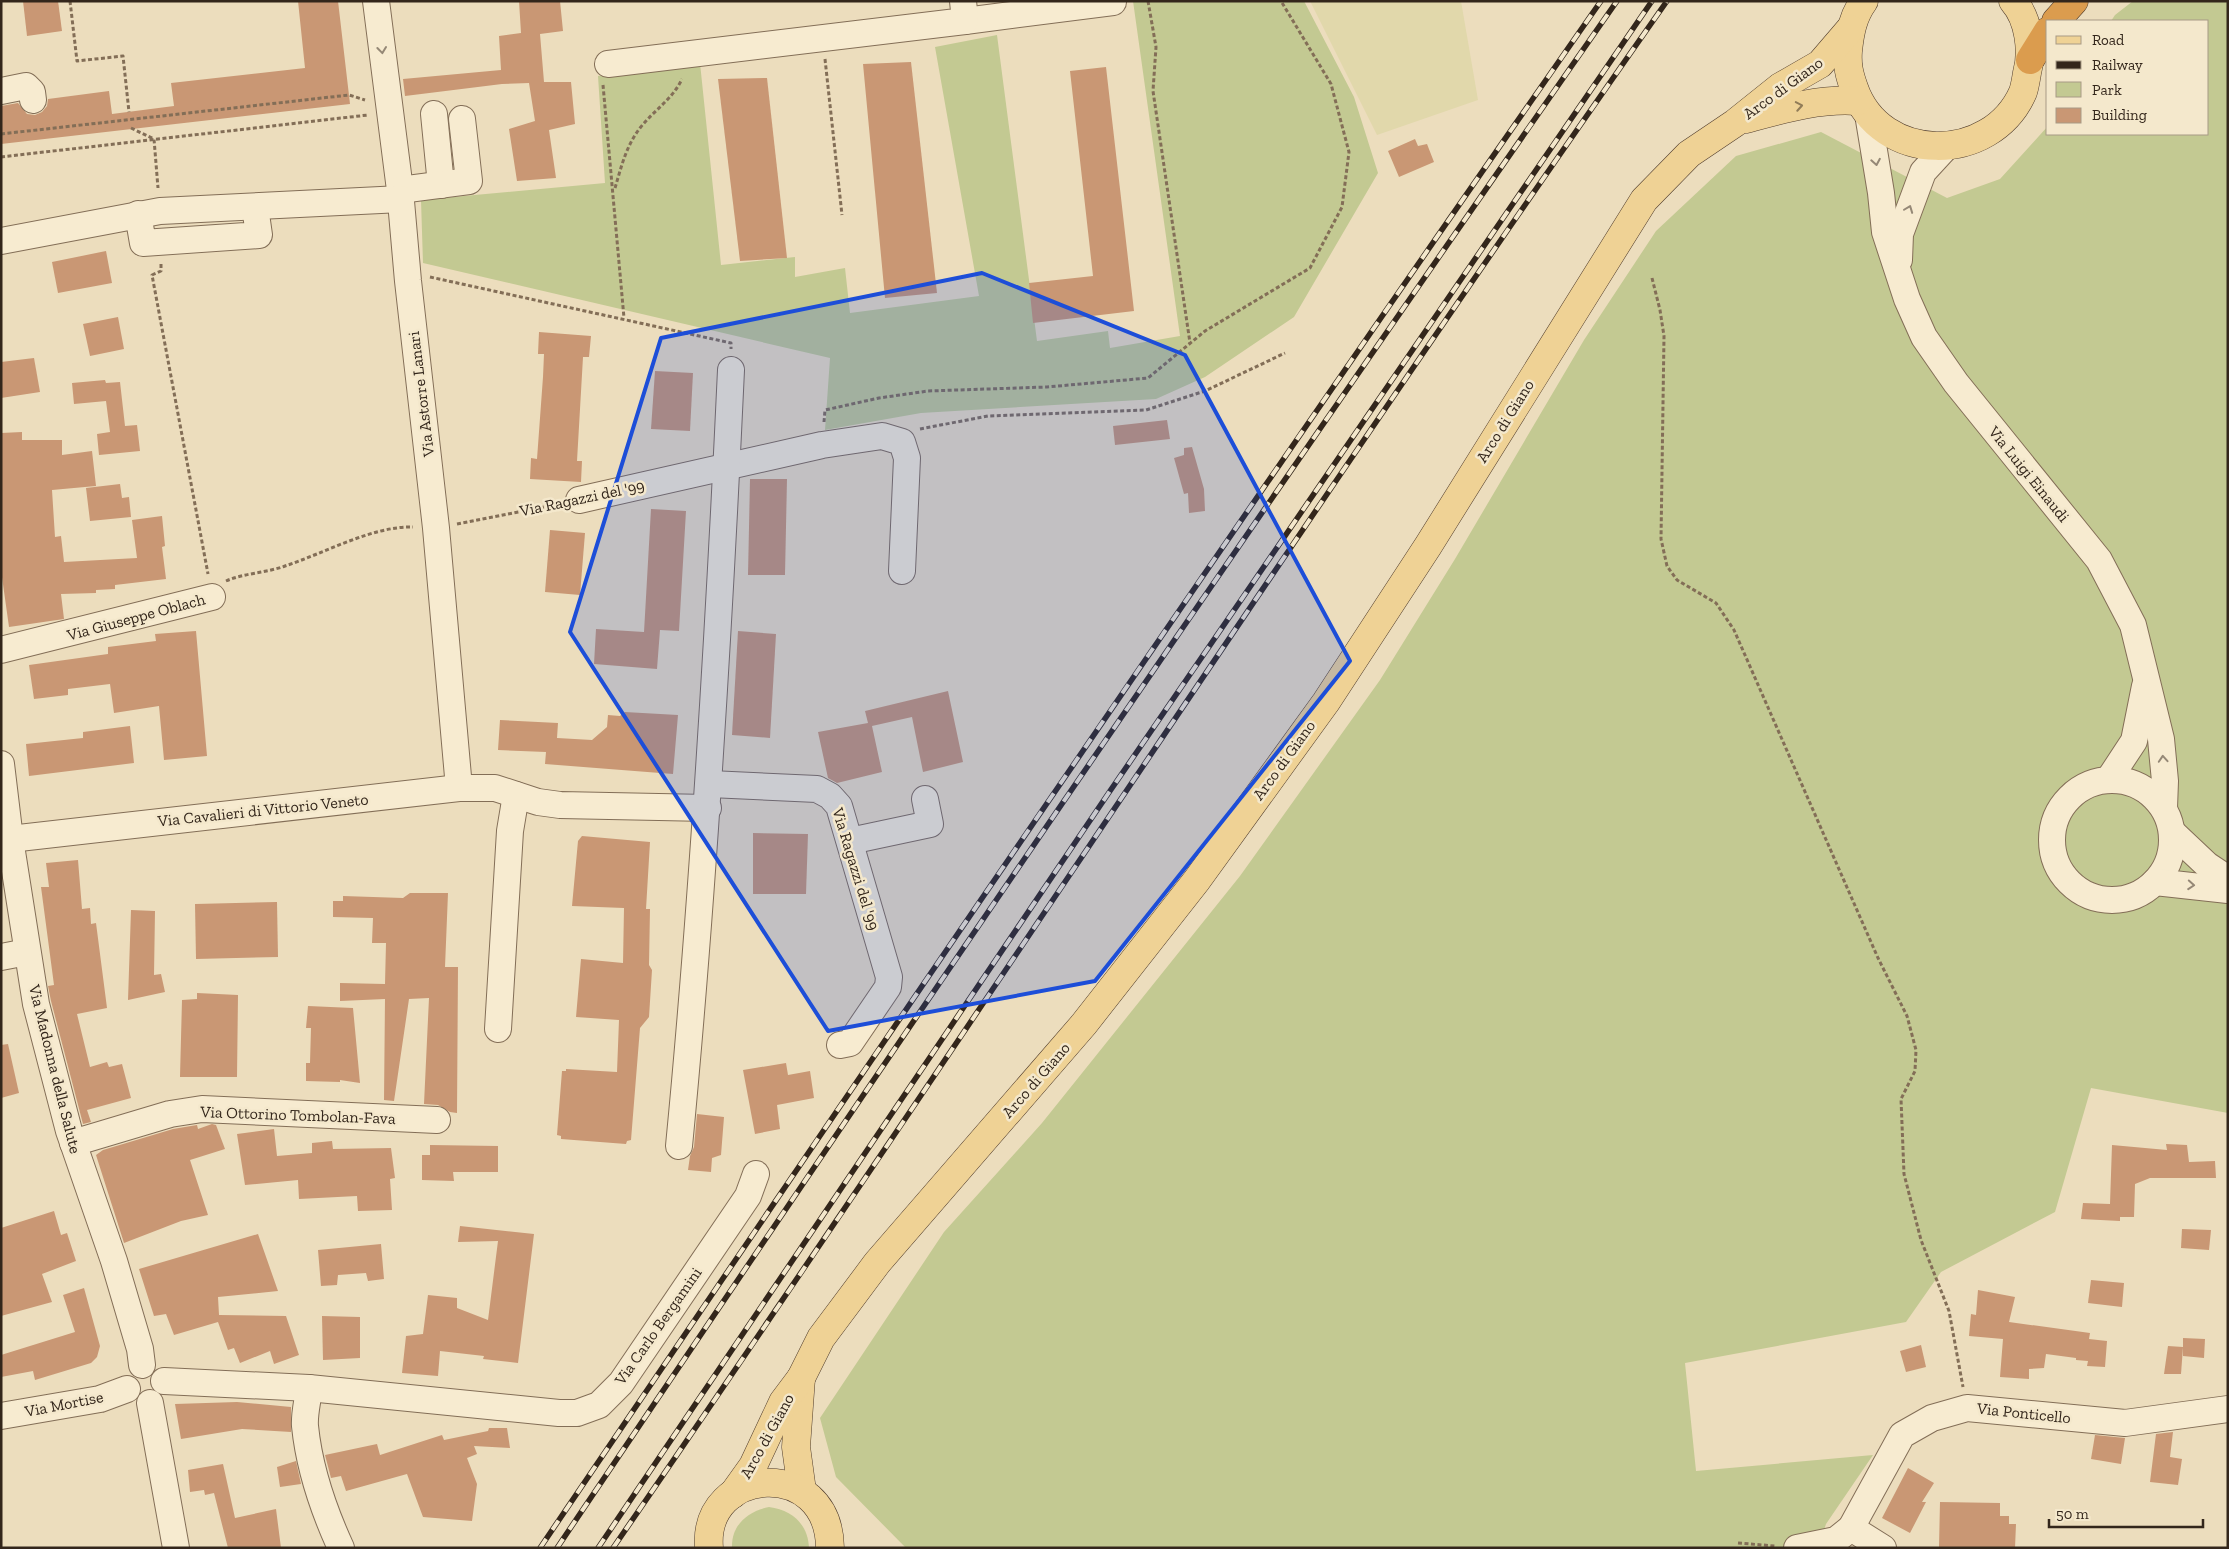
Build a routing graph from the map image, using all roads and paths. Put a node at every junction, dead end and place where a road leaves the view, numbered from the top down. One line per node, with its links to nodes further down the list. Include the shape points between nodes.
1 (70, 1): 20 (path, via 77,61 123,56)
2 (376, 1): 32 (street, Via Astorre Lanari, one-way to 32)
3 (1148, 1): 42 (path, via 1156,47 1153,91)
4 (1280, 1): 42 (path, via 1332,84 1349,152 1342,207 1310,268 1205,331)
5 (1864, 1): 11 (main road)
6 (2013, 1): 15 (main road, via 2028,31)
7 (2074, 1): 10 (highway)
8 (1113, 2): 9 (street)
9 (964, 11): 13 (street)
10 (2057, 20)
11 (1850, 29): 19 (main road, via 1847,66); 23 (main road, Arco di Giano, via 1820,64 1780,87)
12 (2046, 34): 15 (highway)
13 (822, 38): 14 (street); 35 (path)
14 (690, 53): 16 (street); 31 (path, via 676,90 640,128 628,147)
15 (2030, 60): 27 (main road, via 2023,92 2004,119 1978,138)
16 (608, 64): 31 (path, via 601,65)
17 (1, 91): 18 (street, via 26,86 32,92)
18 (33, 100)
19 (1863, 108): 23 (main road, Arco di Giano, one-way to 19, via 1789,107 1836,99); 27 (main road, via 1888,132 1913,144); 38 (street, Via Luigi Einaudi, one-way to 38, via 1881,193 1885,232)
20 (129, 112)
21 (434, 114): 29 (street)
22 (462, 119): 29 (street, via 469,181)
23 (1735, 122): 77 (main road, Arco di Giano, via 1689,154 1644,200 1428,546 1320,710 1197,880 1084,1024 847,1300 821,1338)
24 (131, 128): 26 (path)
25 (1, 134): 26 (path, via 349,95 368,101 368,115)
26 (154, 139): 28 (path); 30 (path)
27 (1946, 147): 38 (street, Via Luigi Einaudi, one-way to 27, via 1900,234 1923,172)
28 (1, 157)
29 (441, 185): 32 (street)
30 (158, 192)
31 (614, 192): 41 (path)
32 (400, 194): 33 (street); 40 (street, Via Astorre Lanari)
33 (255, 207): 34 (street); 37 (street, via 259,235)
34 (138, 214): 36 (street); 37 (street, via 143,243)
35 (842, 215)
36 (1, 241)
37 (160, 242): 51 (path, via 161,271 152,275)
38 (1899, 273): 53 (street, Via Luigi Einaudi, via 1924,337 1956,383 2099,560 2133,625)
39 (1652, 278): 81 (path, via 1664,336 1661,539 1667,566 1677,580 1716,603 1734,630 1878,958 1907,1016 1916,1050 1915,1071 1901,1099 1904,1174 1921,1240 1950,1311)
40 (408, 281): 41 (path, via 432,276); 49 (street, Via Astorre Lanari)
41 (624, 318): 44 (path, via 731,343)
42 (1190, 344): 46 (path, via 1148,378 1047,387 928,391 825,410)
43 (1285, 353): 45 (path, via 1206,392 1146,410 988,416)
44 (731, 370): 47 (street)
45 (882, 436): 46 (street, Via Ragazzi del '99); 50 (street, via 902,442 907,458)
46 (822, 445): 47 (street, Via Ragazzi del '99)
47 (727, 465): 48 (street, Via Ragazzi del '99); 58 (street)
48 (579, 500): 49 (path, Via Ragazzi del '99)
49 (436, 528): 51 (path, Via Giuseppe Oblach, via 398,527 355,540 284,567 227,580); 56 (street, Via Astorre Lanari)
50 (902, 571)
51 (212, 597): 52 (street, Via Giuseppe Oblach)
52 (1, 650)
53 (2146, 680): 55 (street, via 2134,741); 61 (street, Via Luigi Einaudi, one-way to 53, via 2161,738)
54 (1, 764): 60 (street, Via Madonna della Salute)
55 (2109, 779): 61 (street, via 2140,786); 66 (street, via 2084,786 2060,808 2051,840 2056,863 2071,885 2094,898 2120,900 2145,891)
56 (459, 788): 57 (street, Via Cavalieri di Vittorio Veneto, via 495,788); 63 (street, Via Cavalieri di Vittorio Veneto)
57 (516, 795): 58 (street, Via Cavalieri di Vittorio Veneto, via 560,805); 70 (street, via 510,832)
58 (709, 796): 64 (street, Via Ragazzi del '99, via 817,790 830,796 839,806); 74 (street)
59 (925, 799): 64 (street, via 930,824)
60 (4, 800): 63 (street, Via Madonna della Salute)
61 (2164, 808): 62 (street)
62 (2172, 832): 65 (street); 66 (street, via 2168,864)
63 (10, 839): 68 (street, Via Madonna della Salute)
64 (850, 841): 71 (street, Via Ragazzi del '99, via 889,977 888,987 850,1043)
65 (2228, 880)
66 (2155, 882): 67 (street, one-way to 67)
67 (2228, 890)
68 (27, 952): 69 (street); 73 (street, Via Madonna della Salute, via 37,1012)
69 (1, 957)
70 (498, 1029)
71 (840, 1045)
72 (438, 1120): 73 (street, Via Ottorino Tombolan-Fava, via 202,1109 170,1114)
73 (73, 1143): 76 (street, Via Madonna della Salute, via 114,1260)
74 (679, 1146)
75 (756, 1174): 78 (street, Via Carlo Bergamini, via 748,1196 621,1383 599,1404 577,1413 536,1412)
76 (142, 1366): 79 (street, via 129,1374); 80 (street, via 154,1367 162,1376)
77 (801, 1378): 84 (main road, Arco di Giano, via 796,1447); 85 (main road, Arco di Giano, via 783,1402 753,1466)
78 (310, 1388): 80 (street, Via Carlo Bergamini); 91 (street, via 305,1425 332,1529)
79 (127, 1389): 80 (street, via 137,1402); 83 (street, Via Mortise, via 100,1398)
80 (157, 1392): 90 (street)
81 (1967, 1408): 82 (street, Via Ponticello, via 2125,1423); 87 (street, Via Ponticello, via 1932,1418 1902,1435)
82 (2228, 1409)
83 (1, 1416)
84 (802, 1491): 85 (main road, via 788,1484 760,1482); 86 (main road, via 812,1498)
85 (733, 1494): 92 (main road, Arco di Giano, via 715,1515 710,1527)
86 (826, 1519): 93 (main road); 94 (main road)
87 (1851, 1528): 89 (street, via 1836,1540); 95 (street)
88 (1738, 1542): 89 (path)
89 (1788, 1547)
90 (176, 1548)
91 (342, 1548)
92 (709, 1548)
93 (830, 1548)
94 (846, 1548)
95 (1883, 1548)

